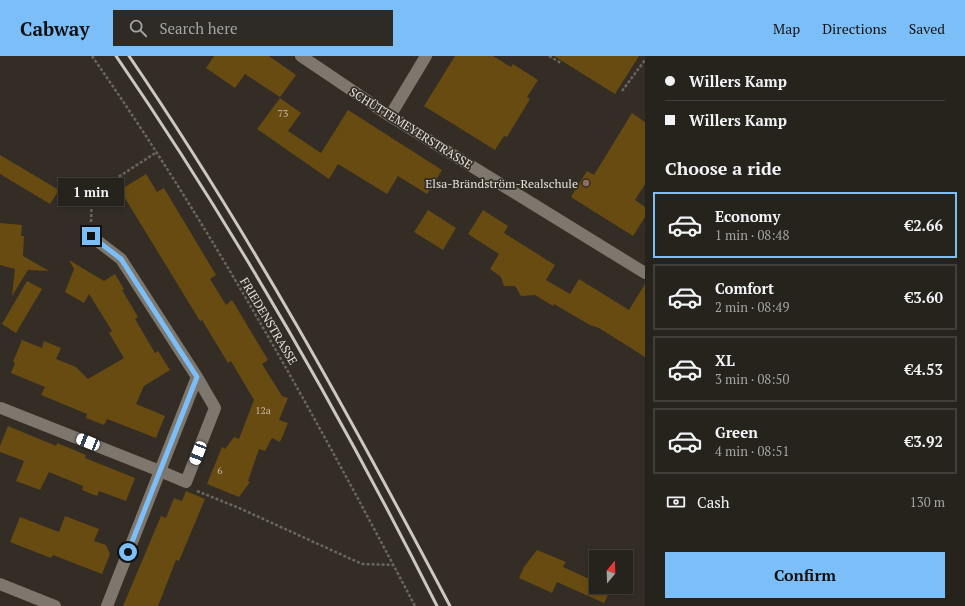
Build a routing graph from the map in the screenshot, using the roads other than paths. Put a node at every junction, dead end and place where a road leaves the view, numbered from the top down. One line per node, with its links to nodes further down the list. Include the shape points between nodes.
1 (301, 56): 3 (street, SCHÜTTEMEYERSTRASSE)
2 (426, 56): 3 (street)
3 (390, 116): 5 (street, SCHÜTTEMEYERSTRASSE)
4 (91, 236): 6 (street, via 121,259)
5 (645, 273)
6 (197, 377): 8 (street); 8 (street, via 215,408 186,482)
7 (1, 408): 8 (street)
8 (160, 471): 11 (street)
9 (0, 584): 10 (street)
10 (55, 606)
11 (107, 606)

